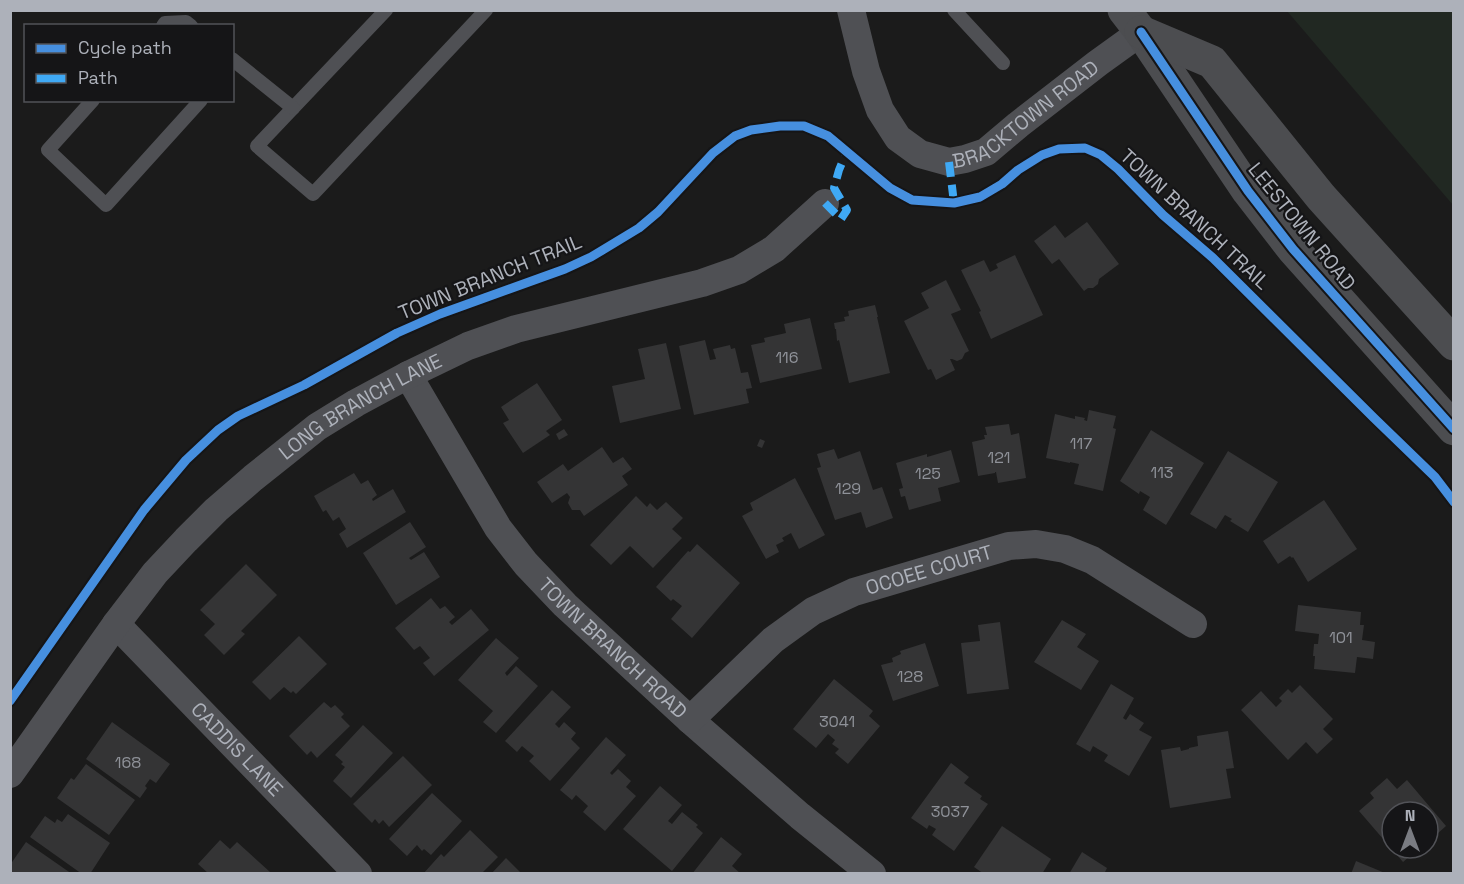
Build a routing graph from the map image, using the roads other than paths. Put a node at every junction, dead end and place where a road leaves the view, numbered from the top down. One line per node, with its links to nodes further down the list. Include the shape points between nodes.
1 (386, 10): 12 (lane)
2 (486, 10): 12 (lane, via 313,194 257,146)
3 (851, 10): 5 (street, BRACKTOWN ROAD, via 866,71 880,110 892,129 920,154 949,162 986,152 1071,83)
4 (954, 10): 9 (lane)
5 (1132, 21): 14 (main road, LEESTOWN ROAD, via 1212,62 1321,197); 16 (main road, LEESTOWN ROAD, via 1248,191 1293,249)
6 (164, 24): 7 (lane)
7 (188, 24)
8 (234, 62): 12 (lane)
9 (1003, 63)
10 (91, 102): 11 (lane, via 48,150 106,205)
11 (199, 102)
12 (293, 108)
13 (825, 203): 15 (street, LONG BRANCH LANE, via 774,249 739,270 702,283 516,329 468,346)
14 (1454, 344)
15 (408, 375): 17 (street, LONG BRANCH LANE, via 317,427 253,478 155,573); 19 (street, TOWN BRANCH ROAD, via 498,528 526,564)
16 (1454, 429)
17 (116, 624): 20 (street, LONG BRANCH LANE); 21 (street, CADDIS LANE)
18 (1193, 624): 19 (street, OCOEE COURT, via 1092,560 1065,549 1036,544 1008,546 854,592 813,611 773,640)
19 (690, 720): 22 (street, TOWN BRANCH ROAD)
20 (10, 774)
21 (358, 873)
22 (872, 873)

